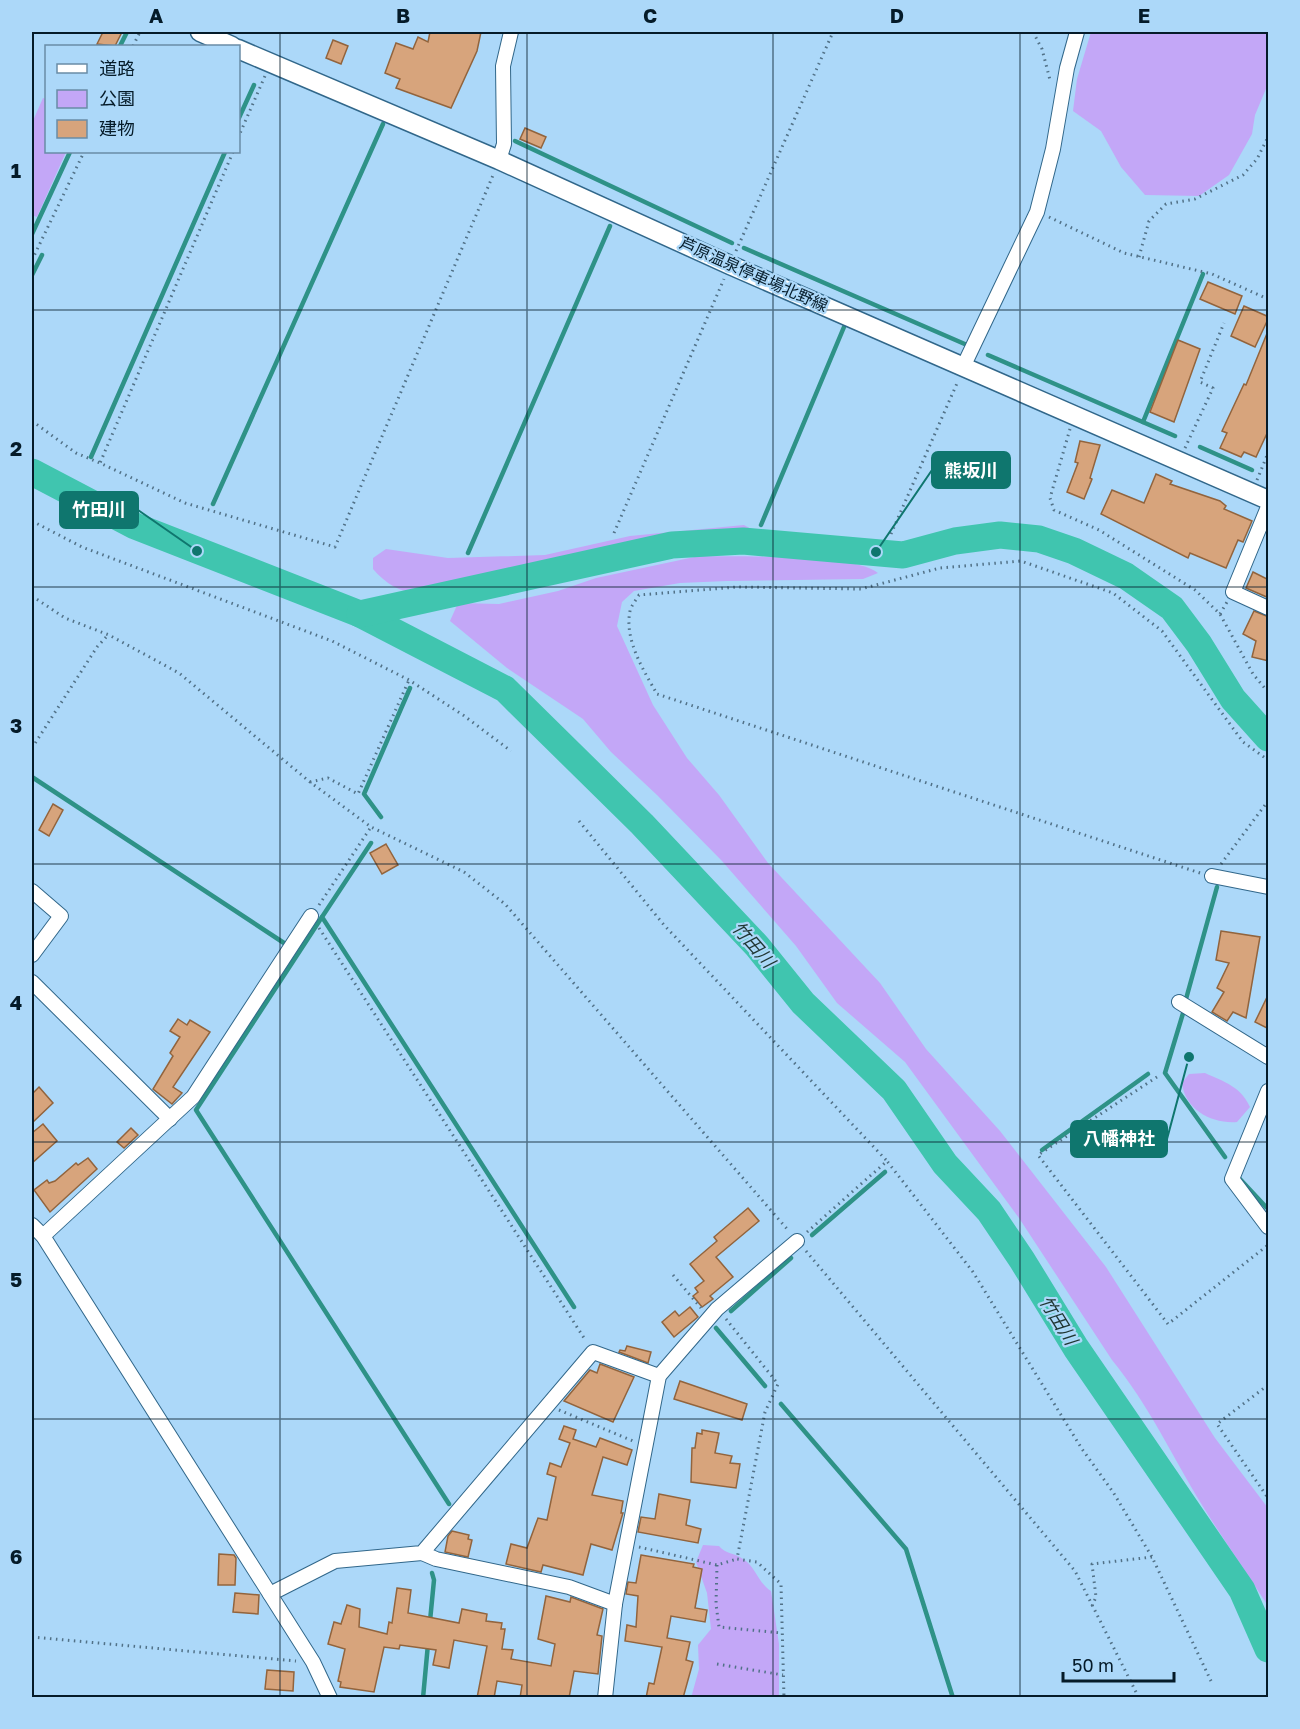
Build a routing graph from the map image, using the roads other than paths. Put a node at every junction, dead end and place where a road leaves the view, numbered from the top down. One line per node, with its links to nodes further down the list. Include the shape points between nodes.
1 (200, 32): 4 (main road)
2 (511, 32): 6 (street, via 504,66 504,144)
3 (1077, 32): 7 (street, via 1037,212)
4 (230, 45)
5 (240, 50): 6 (main road, 芦原温泉停車場北野線)
6 (499, 160): 7 (main road, 芦原温泉停車場北野線)
7 (964, 366): 8 (main road, 芦原温泉停車場北野線)
8 (1269, 500)
9 (1269, 507): 10 (street, via 1233,592)
10 (1269, 608)
11 (1212, 876): 12 (street)
12 (1269, 887)
13 (32, 891): 15 (street, via 61,916)
14 (311, 916): 20 (street, via 193,1097)
15 (32, 955)
16 (35, 991): 20 (street)
17 (1179, 1002): 18 (street)
18 (1269, 1057)
19 (1269, 1091): 22 (street, via 1232,1179)
20 (170, 1119): 23 (street)
21 (32, 1225): 23 (street)
22 (1269, 1227)
23 (43, 1236): 27 (street)
24 (797, 1241): 25 (street, via 713,1314)
25 (659, 1376): 26 (street, via 593,1352); 28 (street)
26 (422, 1553): 27 (street, via 335,1561); 28 (street, via 569,1587)
27 (270, 1594): 29 (street, via 313,1662)
28 (615, 1604): 30 (street)
29 (330, 1698)
30 (605, 1698)

